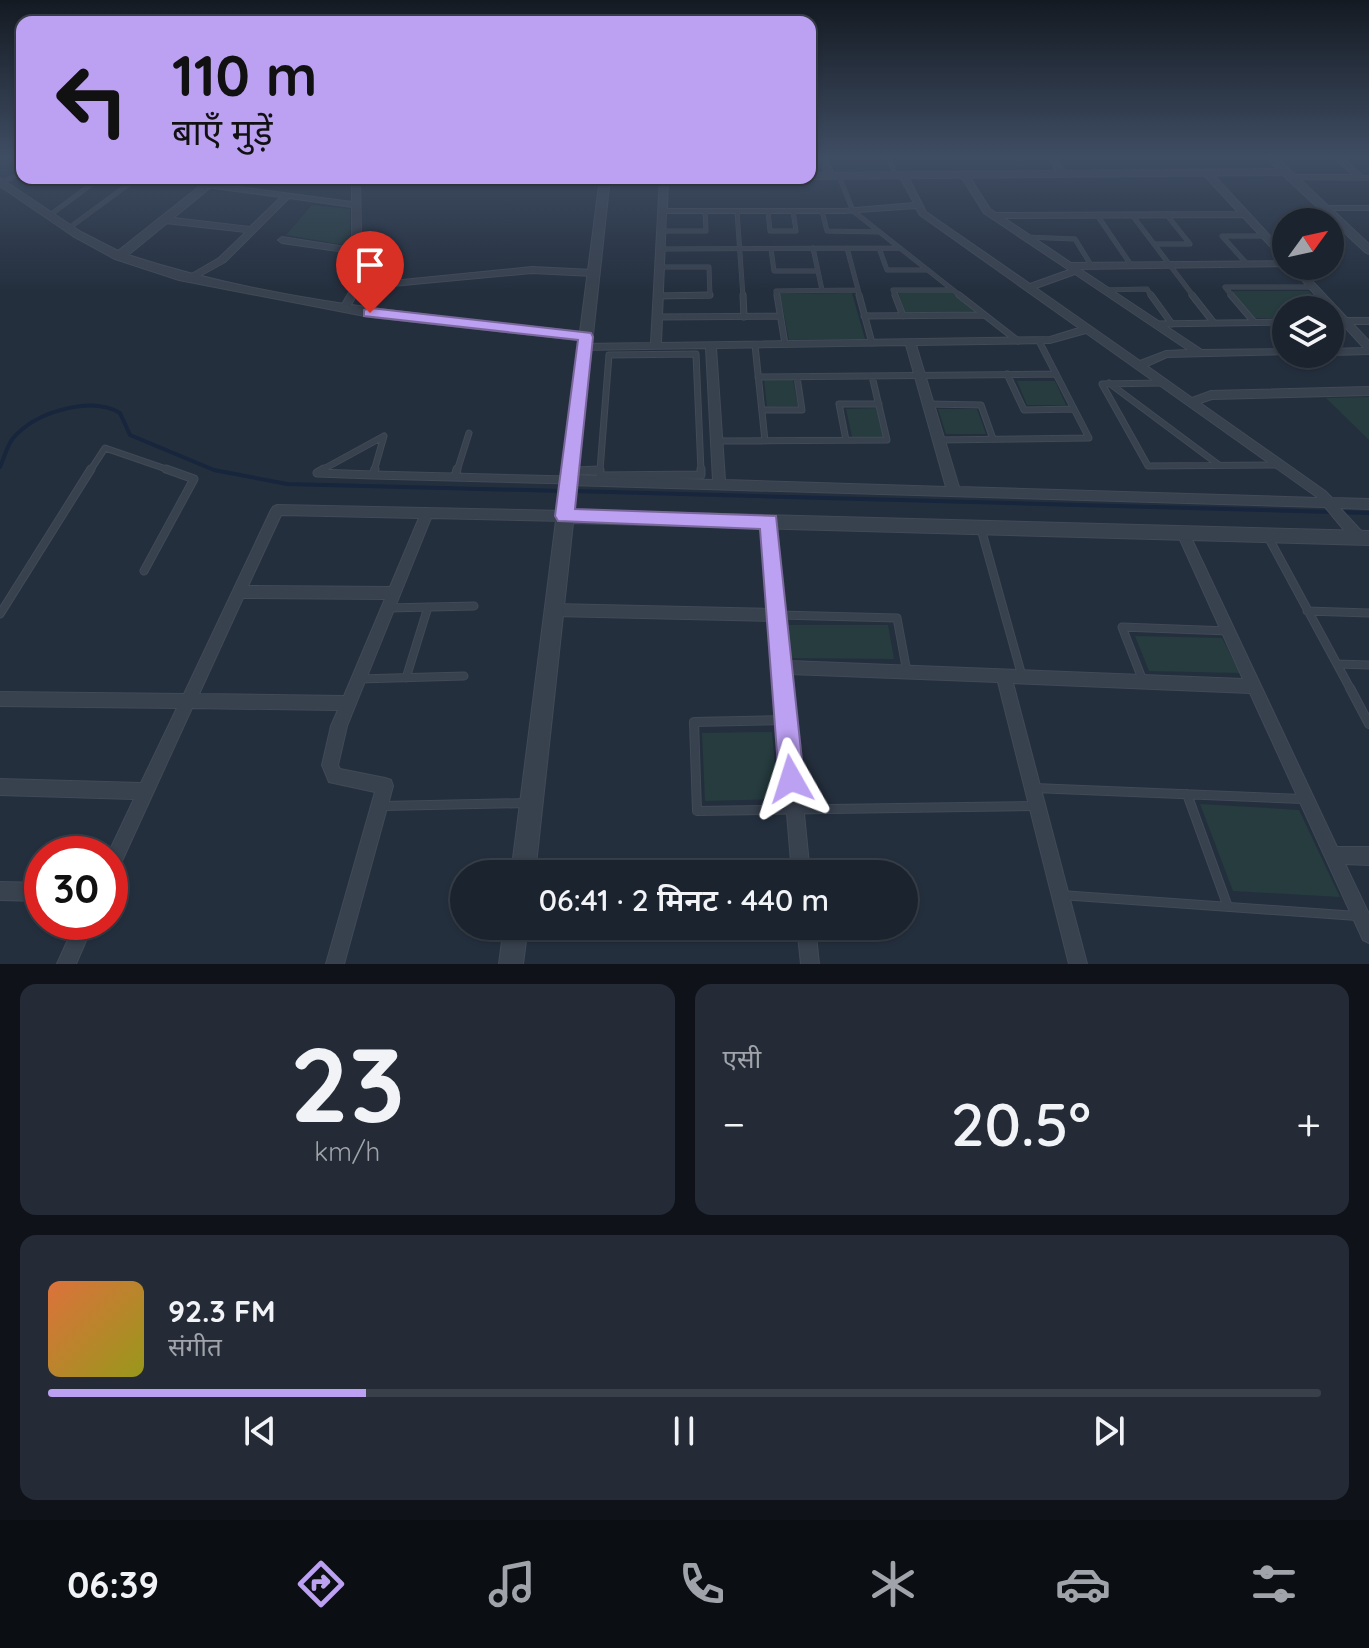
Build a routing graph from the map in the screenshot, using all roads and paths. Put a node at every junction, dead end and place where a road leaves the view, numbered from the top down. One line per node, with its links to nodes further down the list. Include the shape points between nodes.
1 (29, 201): 29 (street)
2 (69, 201): 29 (lane)
3 (106, 201): 35 (lane)
4 (189, 201): 33 (street)
5 (282, 201): 36 (street)
6 (325, 201): 15 (street)
7 (356, 201): 15 (street)
8 (602, 201): 63 (street)
9 (663, 201): 20 (street)
10 (848, 201): 26 (lane)
11 (915, 201): 16 (street)
12 (981, 201): 32 (street)
13 (1232, 201): 28 (street)
14 (1317, 201): 17 (street)
15 (356, 205): 52 (street)
16 (918, 205): 26 (street); 68 (street)
17 (1324, 208)
18 (1344, 208): 19 (street)
19 (1369, 208)
20 (662, 211): 21 (street); 37 (street)
21 (705, 211): 22 (street); 37 (lane, via 706,231)
22 (737, 211): 23 (street); 49 (lane)
23 (768, 211): 24 (street); 24 (lane, via 770,231 796,231)
24 (793, 211): 25 (street)
25 (822, 211): 26 (street); 38 (lane, via 827,231)
26 (853, 211): 38 (lane)
27 (1166, 214): 28 (street); 31 (street); 42 (lane, via 1190,244)
28 (1244, 214): 39 (street)
29 (50, 215): 35 (street)
30 (1097, 215): 31 (street); 32 (street); 57 (lane)
31 (1132, 215): 42 (lane)
32 (995, 216): 40 (street)
33 (165, 220): 36 (street); 53 (street)
34 (1344, 227): 51 (street)
35 (69, 228): 53 (street)
36 (252, 230): 64 (street, via 222,260)
37 (661, 231): 48 (street)
38 (880, 232): 47 (lane)
39 (1266, 236): 43 (street); 55 (lane, via 1222,236)
40 (1026, 237): 56 (lane, via 1075,239); 60 (street)
41 (282, 240): 52 (street)
42 (1154, 244): 58 (lane)
43 (1272, 244)
44 (813, 248): 45 (lane); 50 (lane); 62 (lane)
45 (847, 248): 46 (lane); 70 (lane)
46 (879, 248): 47 (lane); 61 (lane, via 887,270)
47 (900, 248): 61 (lane)
48 (660, 249): 49 (lane); 59 (street)
49 (739, 249): 50 (lane); 80 (lane)
50 (771, 249): 62 (lane, via 774,271)
51 (1369, 250)
52 (356, 251): 66 (street)
53 (119, 256): 64 (street)
54 (1272, 262): 55 (street)
55 (1247, 264): 58 (street)
56 (1091, 265): 57 (street); 60 (street)
57 (1131, 265): 58 (street)
58 (1170, 265): 85 (lane)
59 (659, 267): 73 (street); 73 (lane, via 709,267 710,296)
60 (1072, 268): 68 (street); 72 (street)
61 (928, 270): 71 (lane)
62 (818, 271): 69 (lane)
63 (593, 273): 66 (street, via 532,270); 91 (street)
64 (191, 278): 74 (street)
65 (1306, 280): 67 (street)
66 (357, 287): 74 (street)
67 (1313, 287): 81 (street); 83 (lane, via 1225,287)
68 (1029, 288): 88 (street)
69 (822, 290): 70 (lane); 76 (lane, via 776,291)
70 (857, 290): 77 (lane)
71 (953, 290): 75 (lane); 78 (lane, via 893,290)
72 (1104, 290): 86 (street); 87 (lane, via 1147,289)
73 (658, 296): 79 (street)
74 (345, 308): 91 (street)
75 (984, 315): 78 (lane); 89 (lane)
76 (780, 316): 80 (lane); 94 (lane)
77 (864, 316): 78 (lane); 93 (lane)
78 (903, 316)
79 (657, 317): 80 (lane); 97 (street)
80 (744, 317)
81 (1345, 321): 82 (street); 98 (street)
82 (1369, 321)
83 (1254, 322): 84 (lane); 85 (lane)
84 (1272, 322)
85 (1214, 323): 87 (lane)
86 (1156, 324): 87 (lane); 101 (street)
87 (1172, 324)
88 (1087, 329): 90 (street); 102 (street)
89 (1018, 341): 90 (street); 92 (street)
90 (1039, 341): 104 (lane)
91 (585, 342): 97 (street); 129 (street)
92 (910, 342): 93 (street); 105 (street)
93 (872, 343): 94 (street)
94 (785, 344): 96 (street)
95 (711, 345): 96 (street); 97 (street); 121 (street)
96 (755, 345): 107 (lane)
97 (656, 346)
98 (1369, 349): 99 (street)
99 (1344, 351)
100 (1272, 352): 101 (street)
101 (1201, 354): 102 (street, via 1166,354)
102 (1139, 365): 110 (street)
103 (1007, 374): 104 (lane); 105 (lane); 115 (lane, via 1024,410)
104 (1056, 374): 115 (lane)
105 (919, 375): 106 (lane); 114 (street)
106 (872, 376): 108 (lane); 113 (lane)
107 (758, 377): 108 (lane); 116 (lane)
108 (797, 377): 116 (lane, via 802,410)
109 (1109, 383): 110 (lane); 124 (lane); 124 (lane, via 1102,384 1148,466)
110 (1163, 383): 112 (street)
111 (1369, 391): 112 (street, via 1211,395)
112 (1192, 402): 123 (street)
113 (879, 404): 119 (lane, via 839,404); 119 (lane, via 887,440)
114 (928, 404): 118 (lane, via 981,405); 120 (street)
115 (1074, 409): 118 (lane, via 1089,438)
116 (762, 410): 122 (lane)
117 (469, 433): 127 (lane)
118 (993, 439): 120 (lane)
119 (846, 440): 122 (lane)
120 (939, 440): 130 (street)
121 (717, 441): 122 (lane); 128 (street)
122 (765, 441)
123 (1283, 465): 124 (lane); 132 (street)
124 (1219, 466)
125 (600, 470): 125 (lane, via 609,355 696,354 701,475 600,476); 129 (lane)
126 (373, 475): 126 (lane, via 384,436 317,473 345,474); 127 (lane)
127 (455, 477): 129 (lane)
128 (719, 485): 129 (street); 130 (street)
129 (568, 490): 133 (street); 134 (street); 144 (street)
130 (954, 492): 132 (street)
131 (1369, 504): 132 (street)
132 (1331, 505): 138 (street)
133 (427, 513): 140 (street, via 277,510); 141 (street)
134 (769, 521): 135 (street); 148 (street)
135 (981, 527): 136 (street); 155 (lane)
136 (1183, 533): 137 (street); 149 (street)
137 (1267, 535): 138 (street); 145 (lane)
138 (1364, 538)
139 (144, 571): 147 (lane, via 194,479 105,448)
140 (239, 592): 141 (street); 161 (street)
141 (391, 600): 143 (lane); 157 (street)
142 (474, 606): 143 (lane)
143 (428, 607): 156 (lane)
144 (554, 610): 148 (street); 170 (street)
145 (1307, 611): 146 (lane); 150 (lane)
146 (1369, 613)
147 (0, 614)
148 (775, 615): 152 (street); 153 (lane, via 897,618)
149 (1228, 631): 158 (lane, via 1122,627); 159 (street)
150 (1336, 664): 151 (lane); 164 (lane)
151 (1369, 665)
152 (781, 667): 153 (street); 163 (street)
153 (907, 672): 155 (street)
154 (464, 676): 156 (lane)
155 (1013, 676): 158 (street); 166 (street)
156 (406, 678): 157 (lane)
157 (358, 680): 162 (street)
158 (1143, 681): 159 (street)
159 (1254, 686): 169 (street)
160 (0, 699): 161 (street)
161 (189, 701): 162 (street); 167 (street)
162 (348, 703): 171 (street, via 330,765 335,776 385,786)
163 (786, 720): 173 (street); 173 (lane, via 694,722 697,811)
164 (1369, 724)
165 (0, 787): 167 (street)
166 (1033, 788): 168 (lane); 172 (street)
167 (147, 791): 174 (street)
168 (1187, 794): 169 (lane); 182 (lane)
169 (1306, 799): 175 (street)
170 (531, 802): 171 (lane); 177 (street)
171 (379, 806): 189 (street)
172 (1038, 806): 173 (lane); 181 (street)
173 (794, 809): 178 (street)
174 (125, 836)
175 (1332, 855): 176 (street); 183 (street)
176 (1369, 856)
177 (525, 860)
178 (799, 860)
179 (0, 891): 180 (street)
180 (24, 892)
181 (1060, 895): 182 (lane); 192 (street)
182 (1228, 907): 183 (lane)
183 (1361, 916): 184 (street)
184 (1369, 934)
185 (77, 940): 188 (street)
186 (514, 940): 190 (street)
187 (807, 940): 191 (street)
188 (66, 964)
189 (335, 964)
190 (511, 964)
191 (810, 964)
192 (1078, 964)

